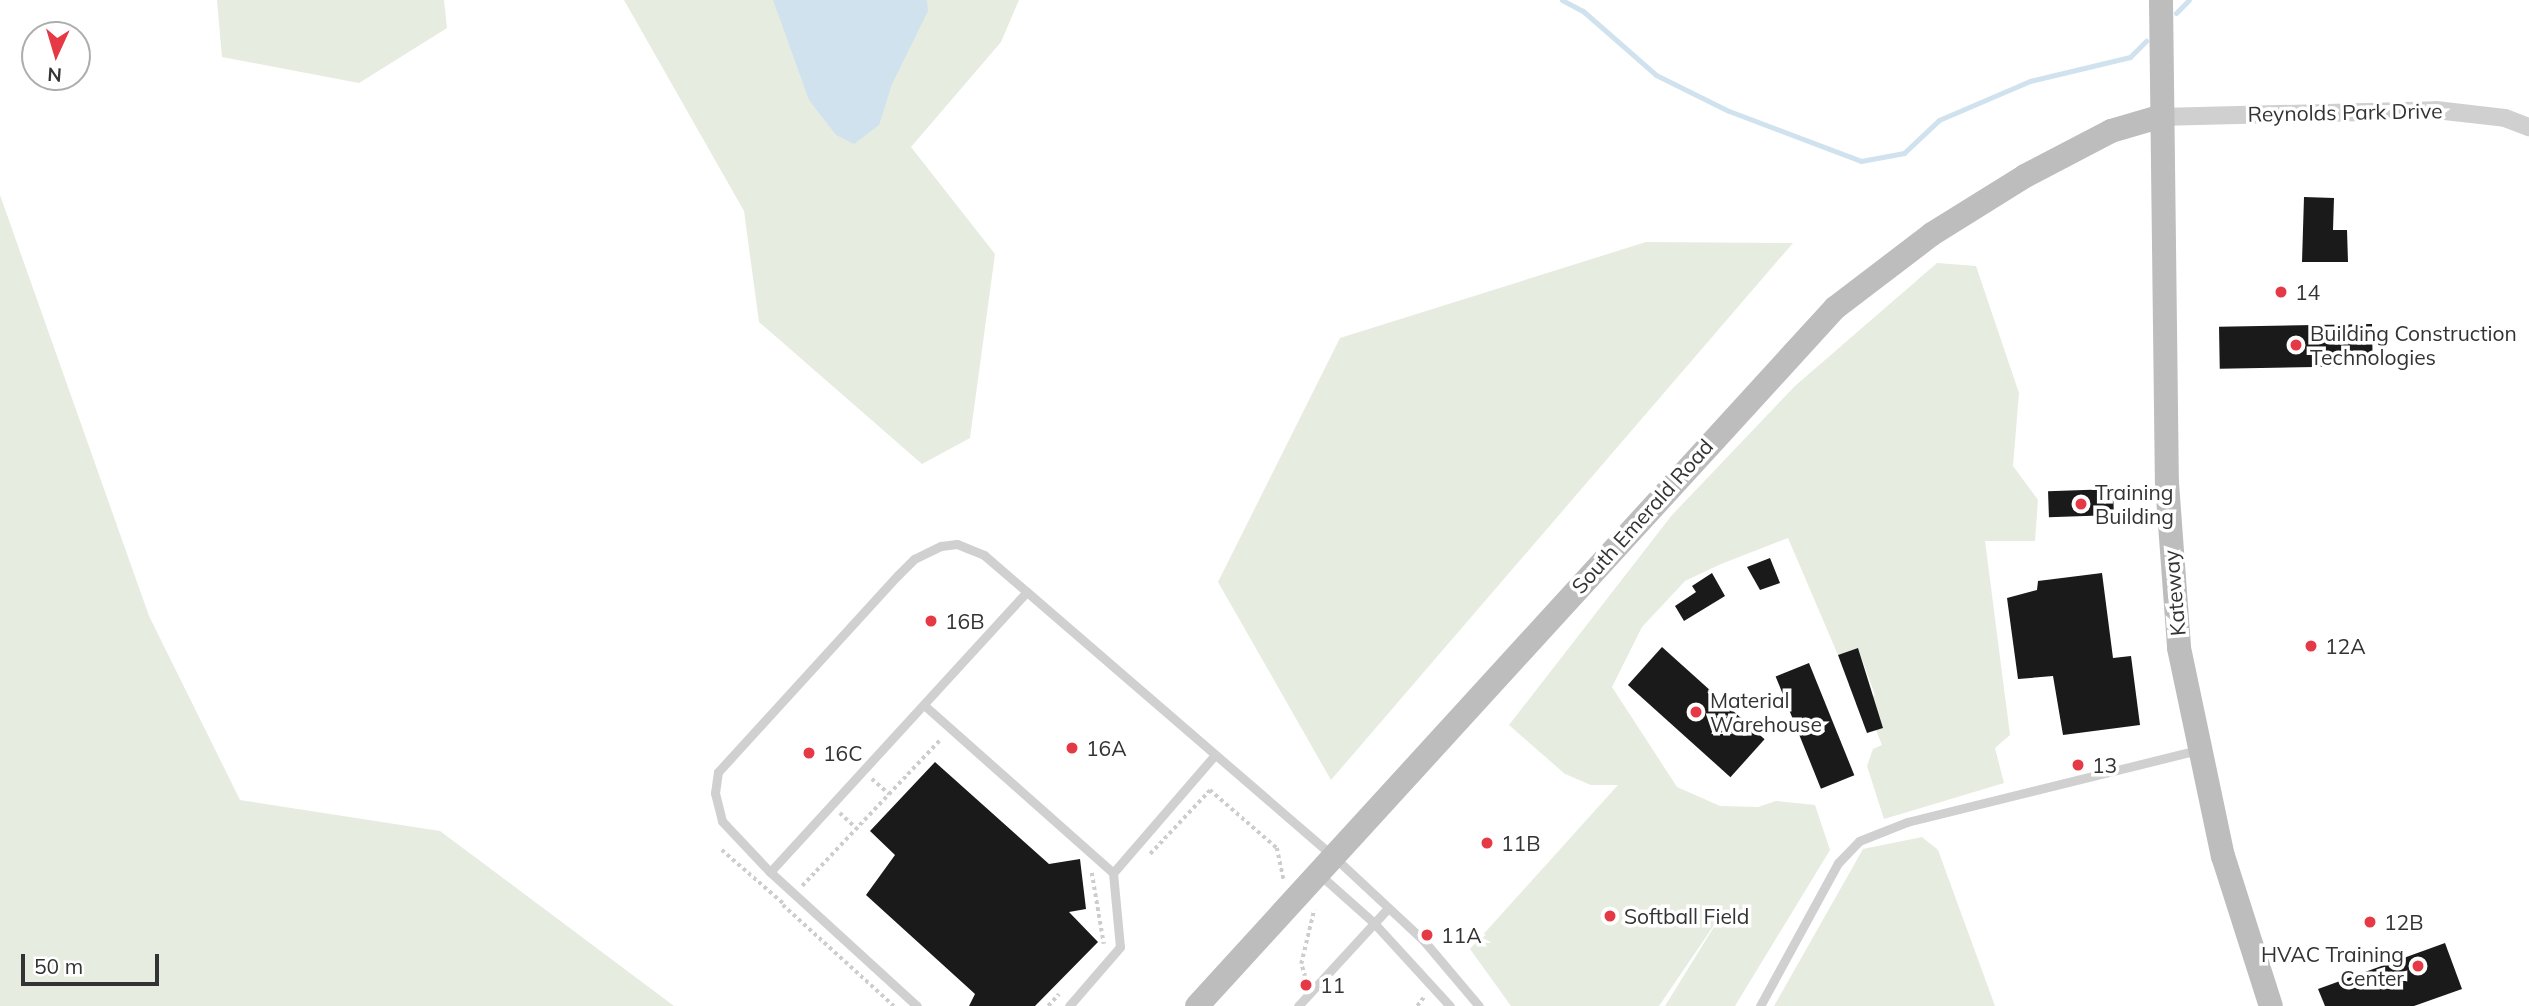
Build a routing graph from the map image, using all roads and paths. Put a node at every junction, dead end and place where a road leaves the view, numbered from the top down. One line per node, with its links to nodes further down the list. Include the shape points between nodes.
1 (2161, 0): 2 (street, Kateway)
2 (2159, 117): 3 (street, Reynolds Park Drive, via 2436,110 2505,118); 7 (street, Kateway, via 2169,550 2179,648); 15 (street, South Emerald Road, via 2111,131 2025,176 1932,234 1835,308)
3 (2529, 127)
4 (1027, 592): 5 (lane); 8 (lane); 16 (lane, via 984,555 957,544 914,559 898,575 718,772 715,793 722,821)
5 (924, 705): 9 (lane); 17 (lane)
6 (952, 747): 10 (path, via 942,738)
7 (2197, 750): 36 (lane, via 1907,822 1859,841 1838,863); 37 (street, Kateway, via 2222,856)
8 (1214, 756): 15 (lane); 17 (lane)
9 (863, 771): 10 (path); 11 (lane)
10 (889, 794): 12 (path)
11 (831, 805): 12 (path); 16 (lane)
12 (856, 828): 19 (path)
13 (722, 850): 20 (path)
14 (1149, 855): 18 (path, via 1210,790 1277,848 1283,879)
15 (1325, 864): 18 (street, South Emerald Road); 21 (lane); 22 (lane)
16 (770, 872): 19 (lane)
17 (1113, 873): 23 (path, via 1091,867); 30 (lane, via 1120,947)
18 (1300, 893): 25 (path, via 1314,911 1301,964); 31 (street, South Emerald Road)
19 (794, 894): 20 (path); 28 (lane)
20 (783, 905): 27 (path)
21 (1388, 908): 22 (lane); 35 (lane, via 1424,941)
22 (1373, 922): 25 (lane); 34 (lane)
23 (1104, 946)
24 (1067, 986): 29 (path)
25 (1310, 993): 32 (lane)
26 (1424, 997): 33 (path)
27 (894, 1006)
28 (917, 1006)
29 (1048, 1006)
30 (1069, 1006)
31 (1197, 1006)
32 (1298, 1006)
33 (1417, 1006)
34 (1450, 1006)
35 (1479, 1006)
36 (1760, 1006)
37 (2271, 1006)

